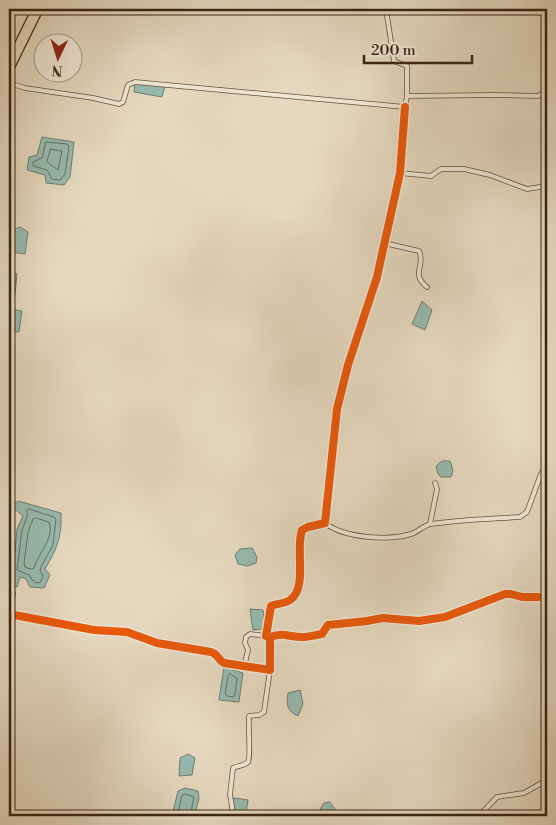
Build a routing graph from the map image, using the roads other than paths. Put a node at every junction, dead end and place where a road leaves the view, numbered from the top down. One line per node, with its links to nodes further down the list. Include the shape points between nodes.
1 (35, 9): 4 (main road)
2 (40, 9): 4 (main road)
3 (386, 9): 9 (street, via 394,61 407,66)
4 (23, 38): 5 (main road); 6 (main road)
5 (9, 62)
6 (9, 72)
7 (9, 83): 10 (street, via 118,104 123,102 128,85 135,82)
8 (547, 91): 9 (street, via 538,96)
9 (407, 96): 10 (street)
10 (405, 107): 11 (street)
11 (400, 172): 12 (street, via 431,176 441,169 464,169 527,189); 13 (street)
12 (547, 186)
13 (384, 243): 14 (street, via 419,251 418,278); 17 (street, via 377,277 337,409)
14 (427, 287)
15 (547, 464): 18 (street, via 527,512 520,517)
16 (435, 483): 18 (street, via 437,489)
17 (325, 523): 18 (street, via 351,534 389,538 410,534); 22 (street, via 302,530 298,591 286,603 272,606)
18 (430, 524)
19 (13, 593): 21 (street)
20 (547, 597): 22 (street, via 505,594 440,618 419,621 378,618 328,625 322,634 312,636 287,634)
21 (9, 614): 23 (street, via 94,630 128,632 157,643 211,652 224,663)
22 (268, 637): 23 (street, via 246,636 248,650); 24 (street)
23 (244, 667): 24 (street)
24 (270, 670): 26 (street, via 264,712 249,716 251,757 243,765 233,768)
25 (547, 780): 27 (street, via 524,793 497,797)
26 (232, 816)
27 (479, 816)

